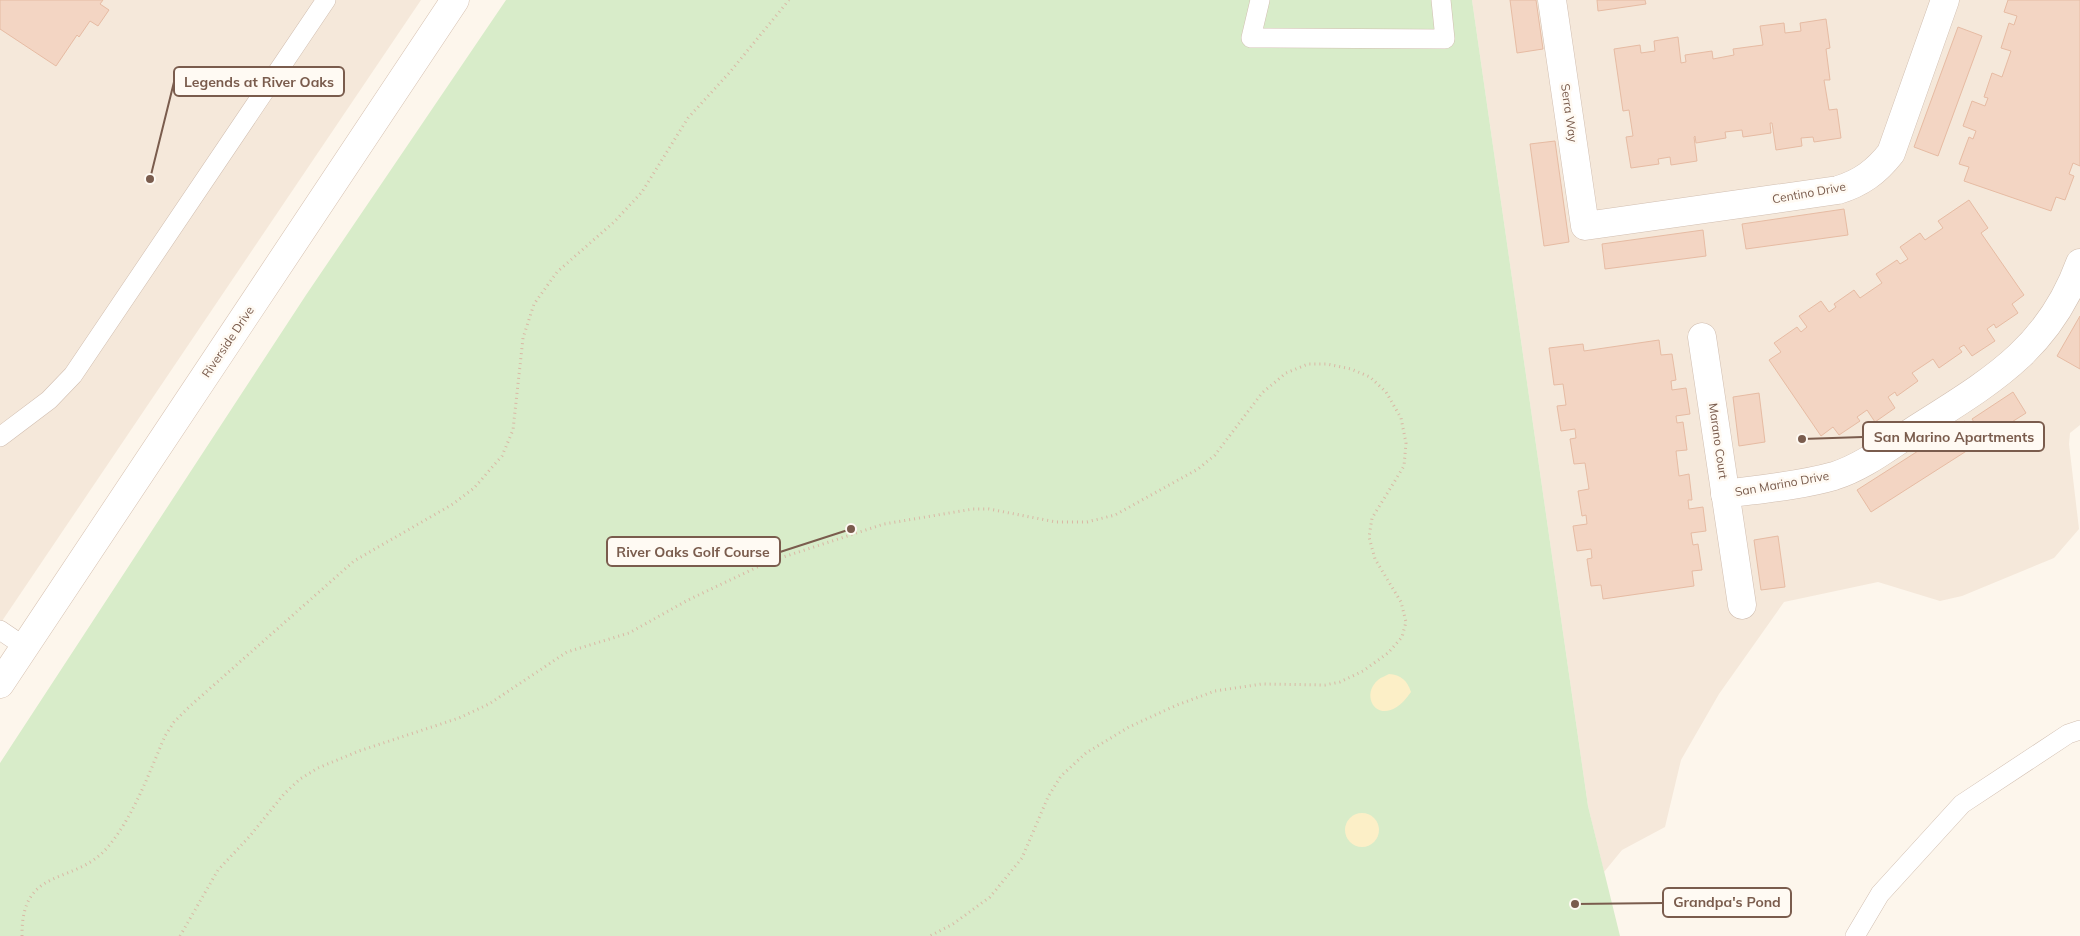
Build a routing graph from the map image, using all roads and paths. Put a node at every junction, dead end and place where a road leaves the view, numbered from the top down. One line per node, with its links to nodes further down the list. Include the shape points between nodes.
1 (326, 0): 11 (lane, via 73,375 48,400)
2 (455, 0): 15 (street, Riverside Drive)
3 (789, 0): 18 (path, via 688,118 642,192 614,222 557,272 534,304 523,338 513,430 502,456 474,488 453,504 354,561 174,722 124,825 93,863 55,877 33,893 26,904)
4 (1260, 0): 5 (lane, via 1252,38 1445,39)
5 (1442, 0)
6 (1552, 0): 8 (street, Serra Way)
7 (1945, 0): 8 (street, Centino Drive, via 1891,153 1868,177 1838,190)
8 (1585, 226)
9 (2080, 263): 12 (street, San Marino Drive, via 2060,309 2042,334 2020,356 1957,402 1850,470 1820,479)
10 (1702, 337): 12 (street, Marano Court)
11 (0, 437)
12 (1725, 494): 13 (street, Marano Court)
13 (1742, 606)
14 (0, 630): 15 (lane)
15 (25, 646): 16 (street, Riverside Drive)
16 (1, 681)
17 (2080, 730): 21 (lane, via 2068,734 1962,804 1880,894)
18 (22, 936)
19 (180, 936): 20 (path, via 218,870 250,838 284,794 318,768 459,718 489,704 567,652 629,633 688,600 768,562 884,524 973,509 990,509 1056,522 1087,522 1114,515 1198,469 1215,455 1262,393 1286,373 1308,364 1327,364 1370,377 1386,392 1401,418 1406,443 1404,466 1372,518 1369,537 1375,559 1401,602 1406,622 1402,637 1388,653 1340,682 1325,685 1262,684 1215,691 1129,727 1086,752 1061,776 1048,797 1022,858 990,897)
20 (930, 936)
21 (1855, 936)

